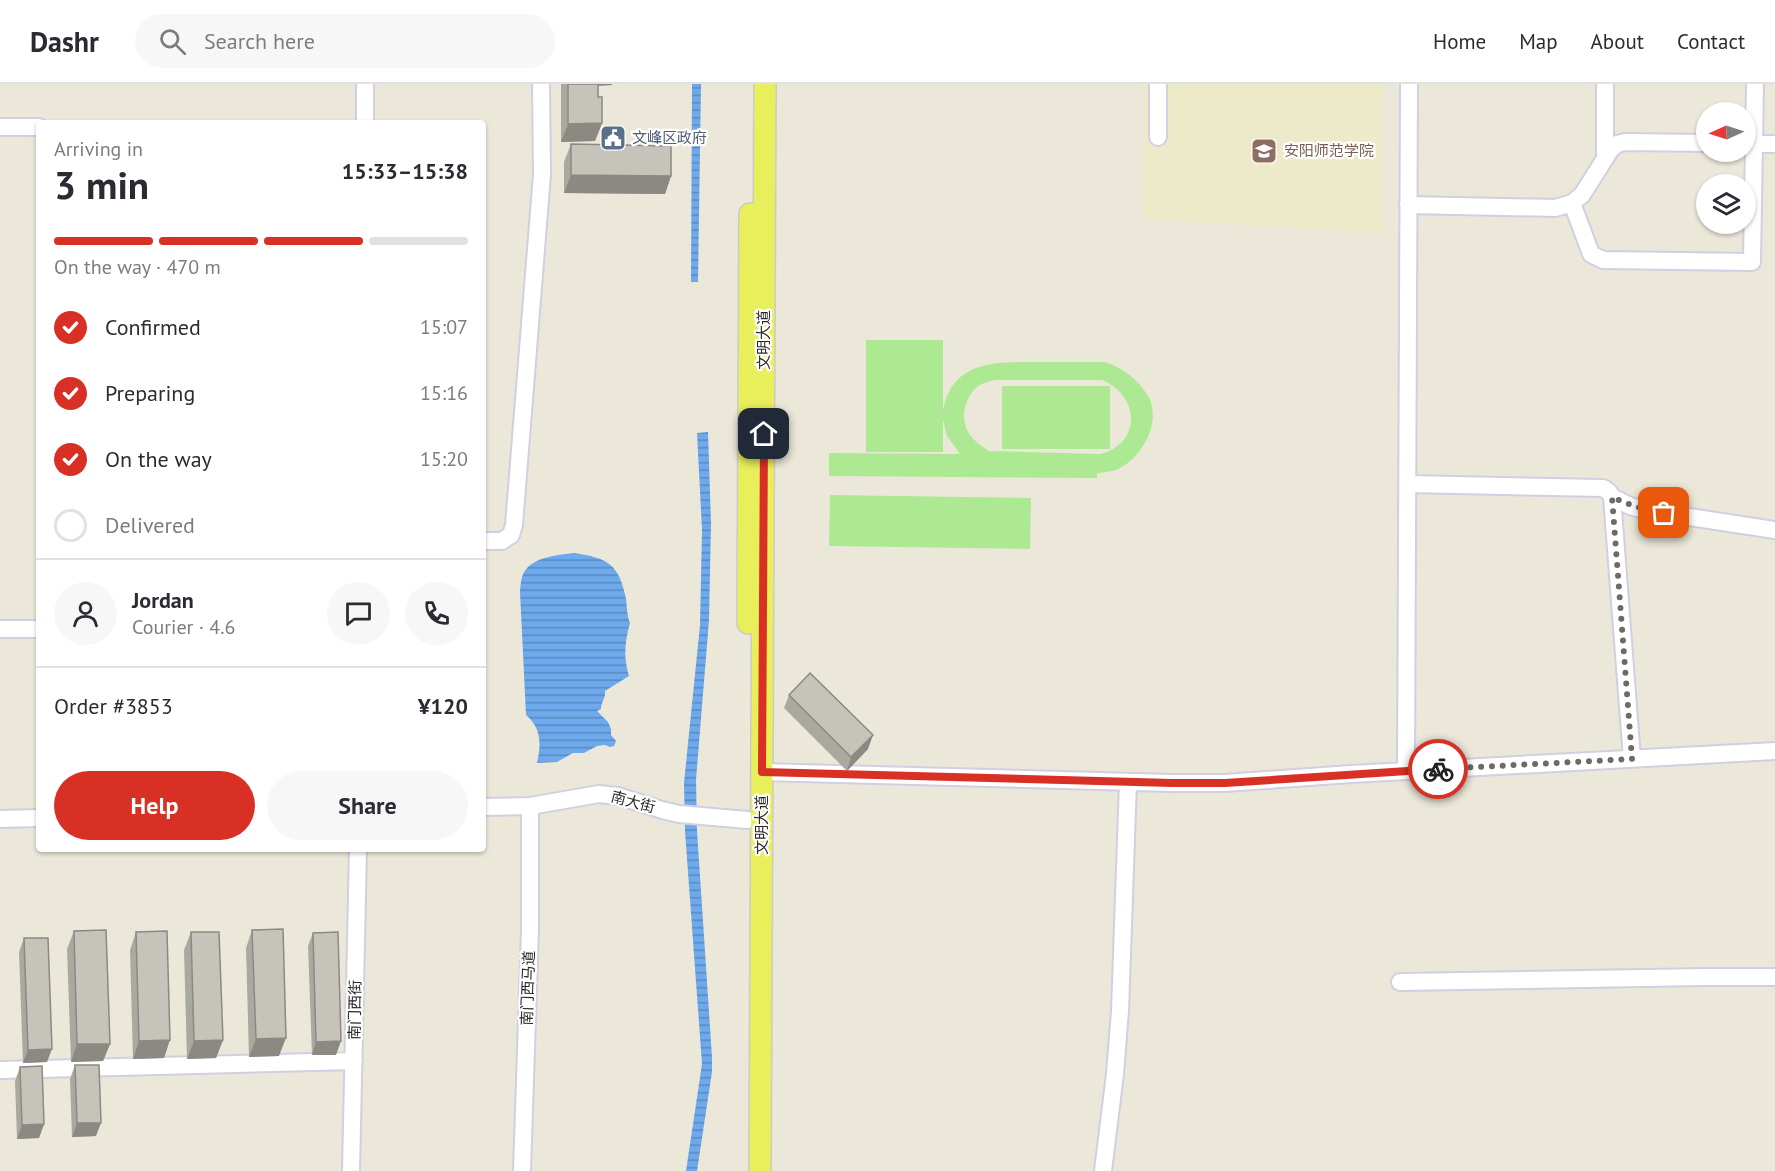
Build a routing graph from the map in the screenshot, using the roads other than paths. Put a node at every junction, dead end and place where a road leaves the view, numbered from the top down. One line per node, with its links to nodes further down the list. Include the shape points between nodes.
1 (365, 84): 10 (street)
2 (541, 84): 24 (street, via 542,174 514,525 511,536 502,541)
3 (750, 84): 36 (main road, 文明大道)
4 (765, 84): 30 (main road, 文明大道)
5 (1158, 84): 13 (street)
6 (1409, 84): 20 (street)
7 (1605, 84): 17 (street)
8 (1755, 84): 9 (street)
9 (1754, 102)
10 (365, 120)
11 (0, 127): 12 (street)
12 (36, 127)
13 (1158, 137)
14 (1696, 143): 17 (street, via 1625,142 1617,144)
15 (1756, 144): 16 (street)
16 (1775, 144)
17 (1605, 159): 19 (street, via 1582,195)
18 (1750, 162): 19 (street, via 1752,262 1603,260 1591,254)
19 (1572, 203): 20 (street, via 1555,208)
20 (1408, 205): 21 (street)
21 (1407, 484): 22 (street, via 1603,488); 29 (street)
22 (1612, 497): 23 (street, via 1644,510); 28 (street)
23 (1775, 530)
24 (486, 541)
25 (0, 629): 26 (street)
26 (36, 629)
27 (1775, 751): 28 (street)
28 (1632, 759): 29 (street)
29 (1406, 771): 31 (street, via 1225,783)
30 (762, 772): 31 (street); 45 (main road, 文明大道)
31 (1128, 782): 46 (street, via 1120,1011)
32 (530, 806): 33 (street, 南大街); 36 (street, 南大街, via 599,795 618,796 679,814); 43 (street, 南门西马道)
33 (486, 807)
34 (36, 818): 35 (street)
35 (0, 819)
36 (747, 820): 44 (main road, 文明大道)
37 (358, 852): 40 (street, 南门西街)
38 (1775, 977): 39 (street)
39 (1400, 982)
40 (354, 1061): 41 (street); 42 (street, 南门西街)
41 (0, 1070)
42 (351, 1171)
43 (522, 1171)
44 (745, 1171)
45 (760, 1171)
46 (1103, 1171)

